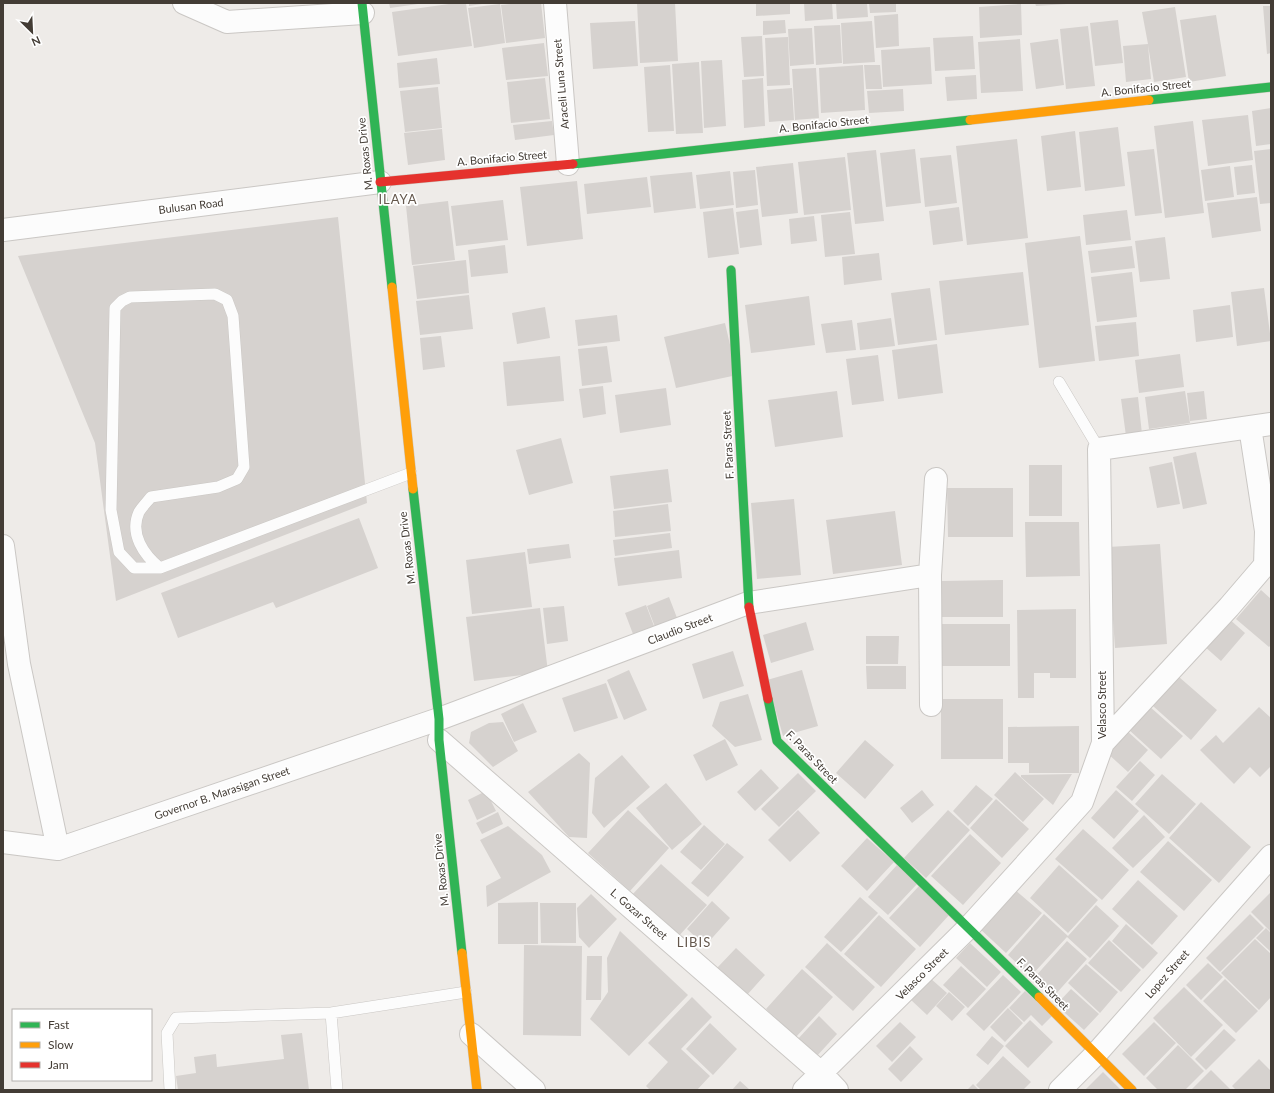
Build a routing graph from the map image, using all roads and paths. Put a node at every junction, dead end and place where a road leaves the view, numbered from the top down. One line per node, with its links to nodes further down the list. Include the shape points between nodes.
1 (184, 3): 3 (street, via 227,22)
2 (555, 3): 5 (street, Araceli Luna Street)
3 (362, 8): 6 (street, M. Roxas Drive)
4 (1271, 87): 5 (street, A. Bonifacio Street)
5 (568, 164): 6 (street, A. Bonifacio Street)
6 (380, 182): 7 (street, Bulusan Road); 12 (street, M. Roxas Drive)
7 (3, 230)
8 (731, 270): 17 (street, F. Paras Street)
9 (1059, 382): 11 (lane)
10 (1261, 426): 11 (street); 20 (street, via 1265,565)
11 (1100, 449): 20 (street, Velasco Street)
12 (411, 473): 15 (lane); 19 (street, M. Roxas Drive)
13 (936, 479): 16 (street)
14 (3, 546): 22 (street, via 19,664)
15 (160, 568): 15 (lane, via 147,556 135,530 139,512 151,497 218,486 237,479 244,467 233,316 227,300 214,294 130,297 122,300 115,308 111,510 120,552 134,568)
16 (930, 575): 17 (street, Claudio Street); 18 (street)
17 (748, 603): 19 (street, Claudio Street); 24 (street, F. Paras Street, via 777,741)
18 (930, 704)
19 (439, 729): 22 (street, Governor B. Marasigan Street); 25 (street, M. Roxas Drive); 29 (street, L. Gozar Street)
20 (1103, 742): 24 (street, Velasco Street, via 1082,802)
21 (3, 842): 22 (street, Governor B. Marasigan Street)
22 (58, 849)
23 (1271, 856): 28 (street, Lopez Street)
24 (969, 927): 28 (street, F. Paras Street); 29 (street, Velasco Street)
25 (466, 992): 26 (lane); 27 (street, M. Roxas Drive)
26 (331, 1013): 30 (lane, via 176,1018 167,1033); 31 (lane)
27 (471, 1034): 32 (street, M. Roxas Drive); 33 (street)
28 (1096, 1055): 36 (street, Lopez Street); 37 (street, F. Paras Street)
29 (821, 1073): 34 (street, Velasco Street); 35 (street, L. Gozar Street)
30 (170, 1090)
31 (337, 1090)
32 (477, 1090)
33 (534, 1090)
34 (804, 1090)
35 (837, 1090)
36 (1060, 1090)
37 (1132, 1090)

